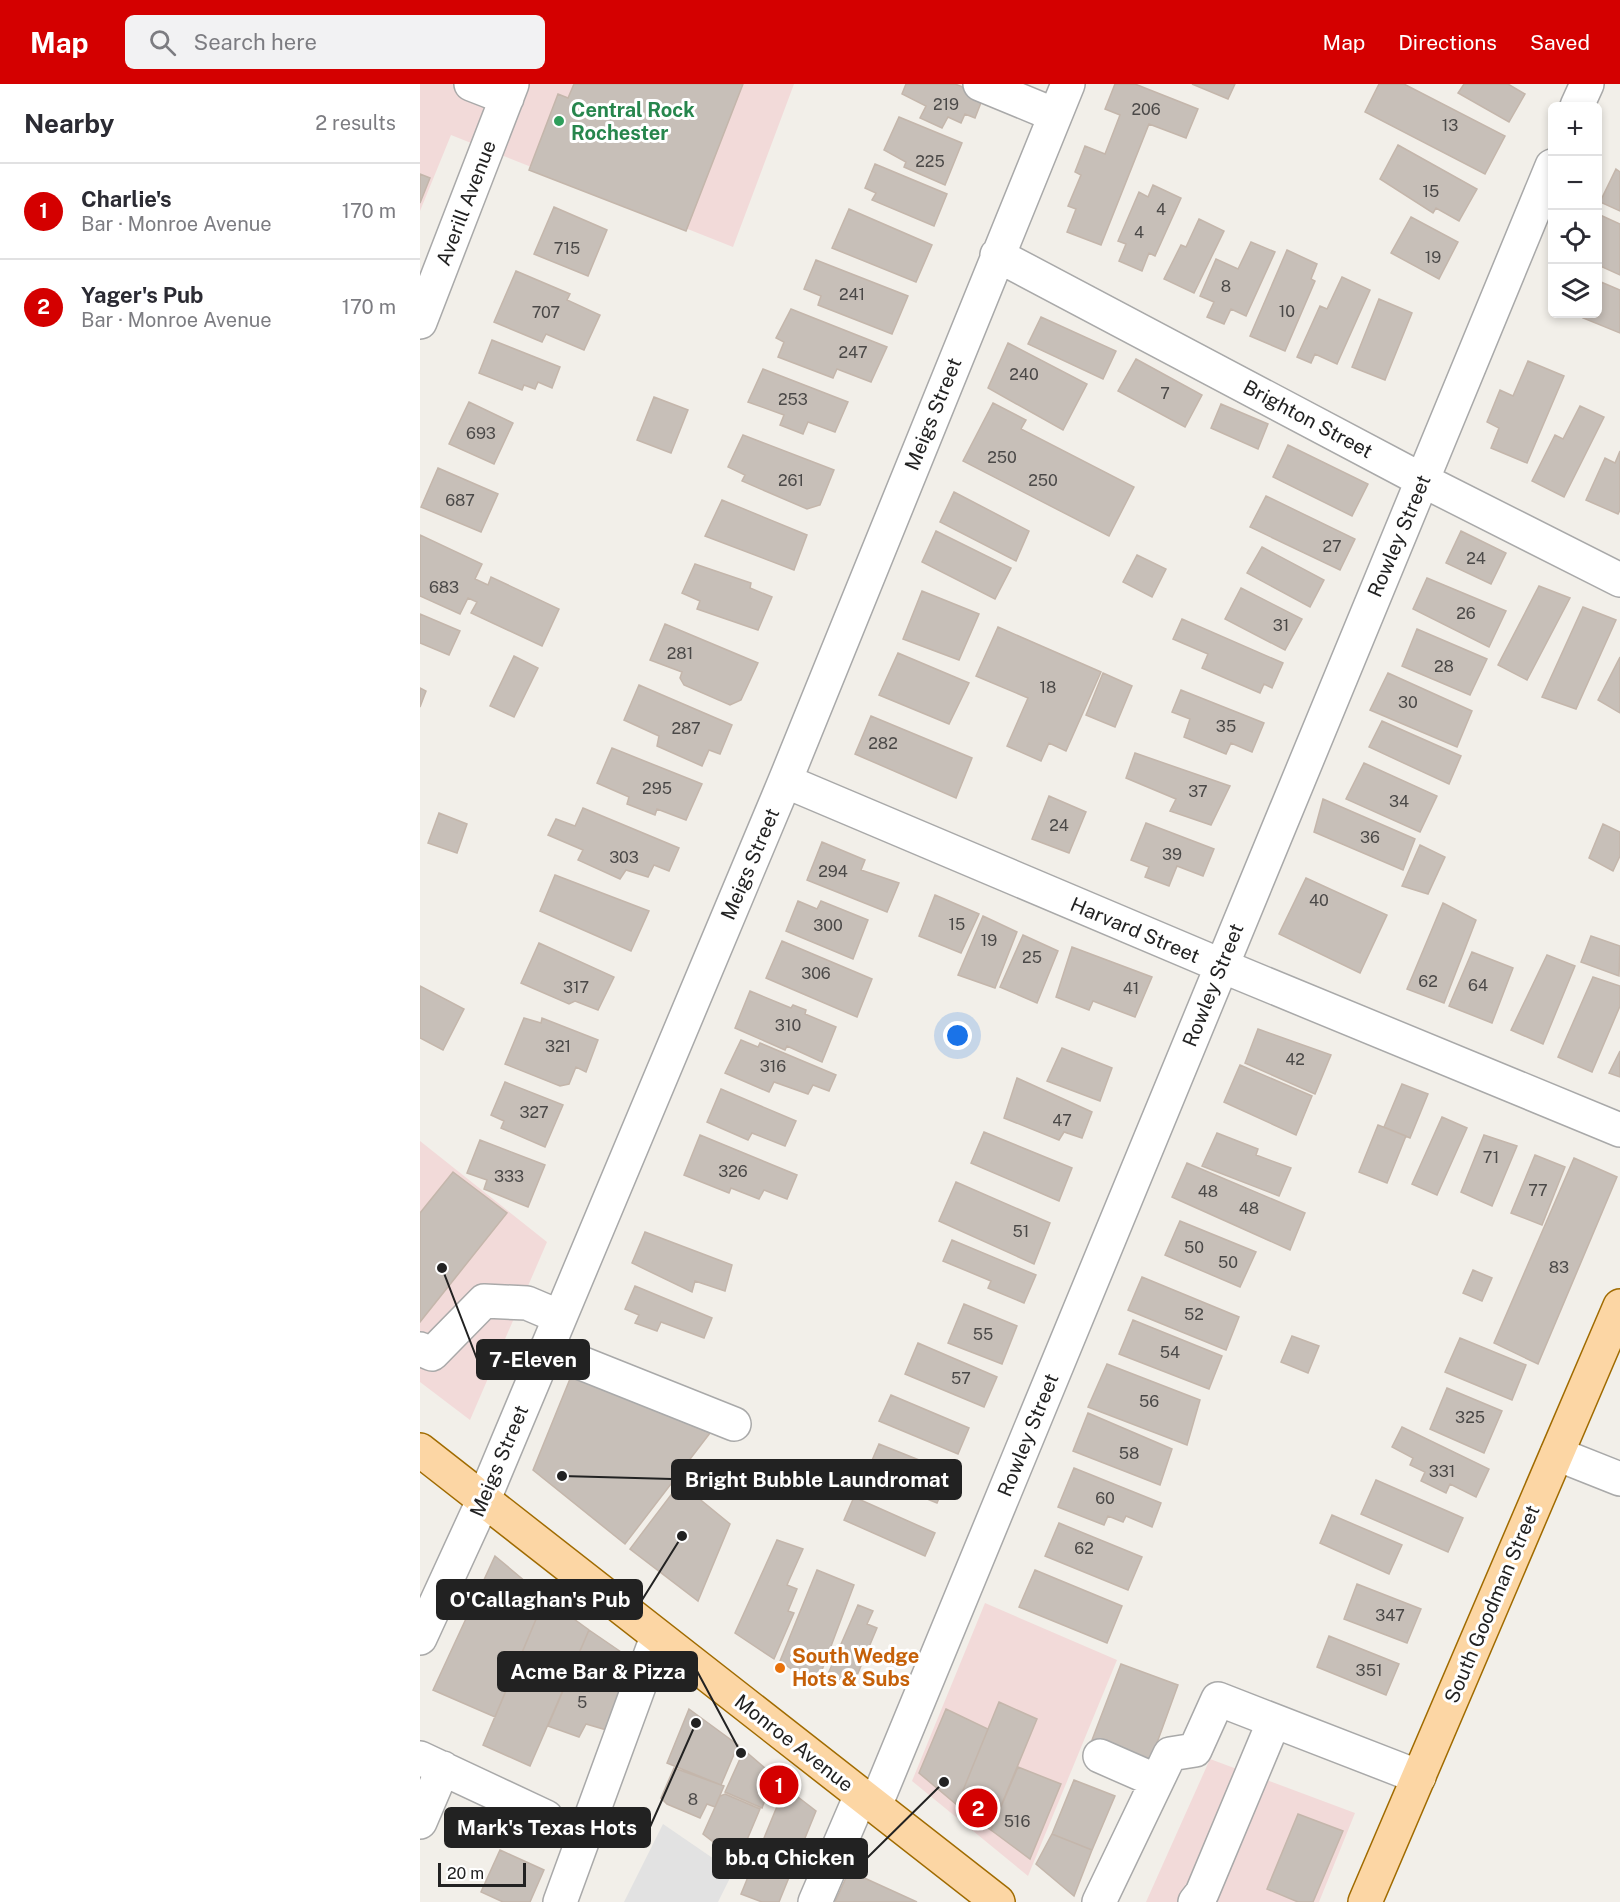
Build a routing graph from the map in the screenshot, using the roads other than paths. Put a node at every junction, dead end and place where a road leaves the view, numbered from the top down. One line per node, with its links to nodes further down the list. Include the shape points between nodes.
1 (471, 84): 5 (street)
2 (980, 84): 7 (street)
3 (1068, 84): 7 (street, Meigs Street)
4 (1587, 84): 6 (street)
5 (510, 91): 10 (street, Averill Avenue)
6 (1579, 102)
7 (1055, 115): 9 (street, Meigs Street)
8 (1548, 176): 11 (street, Rowley Street)
9 (997, 255): 11 (street, Brighton Street); 13 (street, Meigs Street)
10 (420, 322)
11 (1422, 480): 12 (street, Brighton Street); 14 (street, Rowley Street)
12 (1620, 580)
13 (785, 781): 14 (street, Harvard Street); 17 (street, Meigs Street)
14 (1221, 966): 15 (street, Harvard Street); 32 (street, Rowley Street)
15 (1620, 1130)
16 (1620, 1306): 22 (main road, South Goodman Street)
17 (560, 1317): 18 (street, Meigs Street); 19 (street, via 527,1303 484,1301)
18 (546, 1349): 20 (street); 24 (street, Meigs Street)
19 (424, 1358)
20 (734, 1424)
21 (420, 1450): 24 (main road, Monroe Avenue)
22 (1557, 1454): 23 (street); 30 (main road, South Goodman Street)
23 (1620, 1479)
24 (483, 1501): 25 (main road, Monroe Avenue); 26 (street, Meigs Street)
25 (657, 1637): 32 (main road, Monroe Avenue); 37 (street)
26 (420, 1638)
27 (1274, 1721): 30 (street); 31 (street, via 1218,1698 1196,1750 1170,1754); 35 (street)
28 (1100, 1756): 31 (street)
29 (431, 1763): 33 (street); 34 (street)
30 (1419, 1777): 40 (main road, South Goodman Street)
31 (1157, 1781): 39 (street)
32 (868, 1800): 36 (main road, Monroe Avenue); 38 (street, Rowley Street)
33 (546, 1816)
34 (420, 1822)
35 (1207, 1899)
36 (990, 1900)
37 (560, 1902)
38 (815, 1902)
39 (1099, 1902)
40 (1365, 1902)

